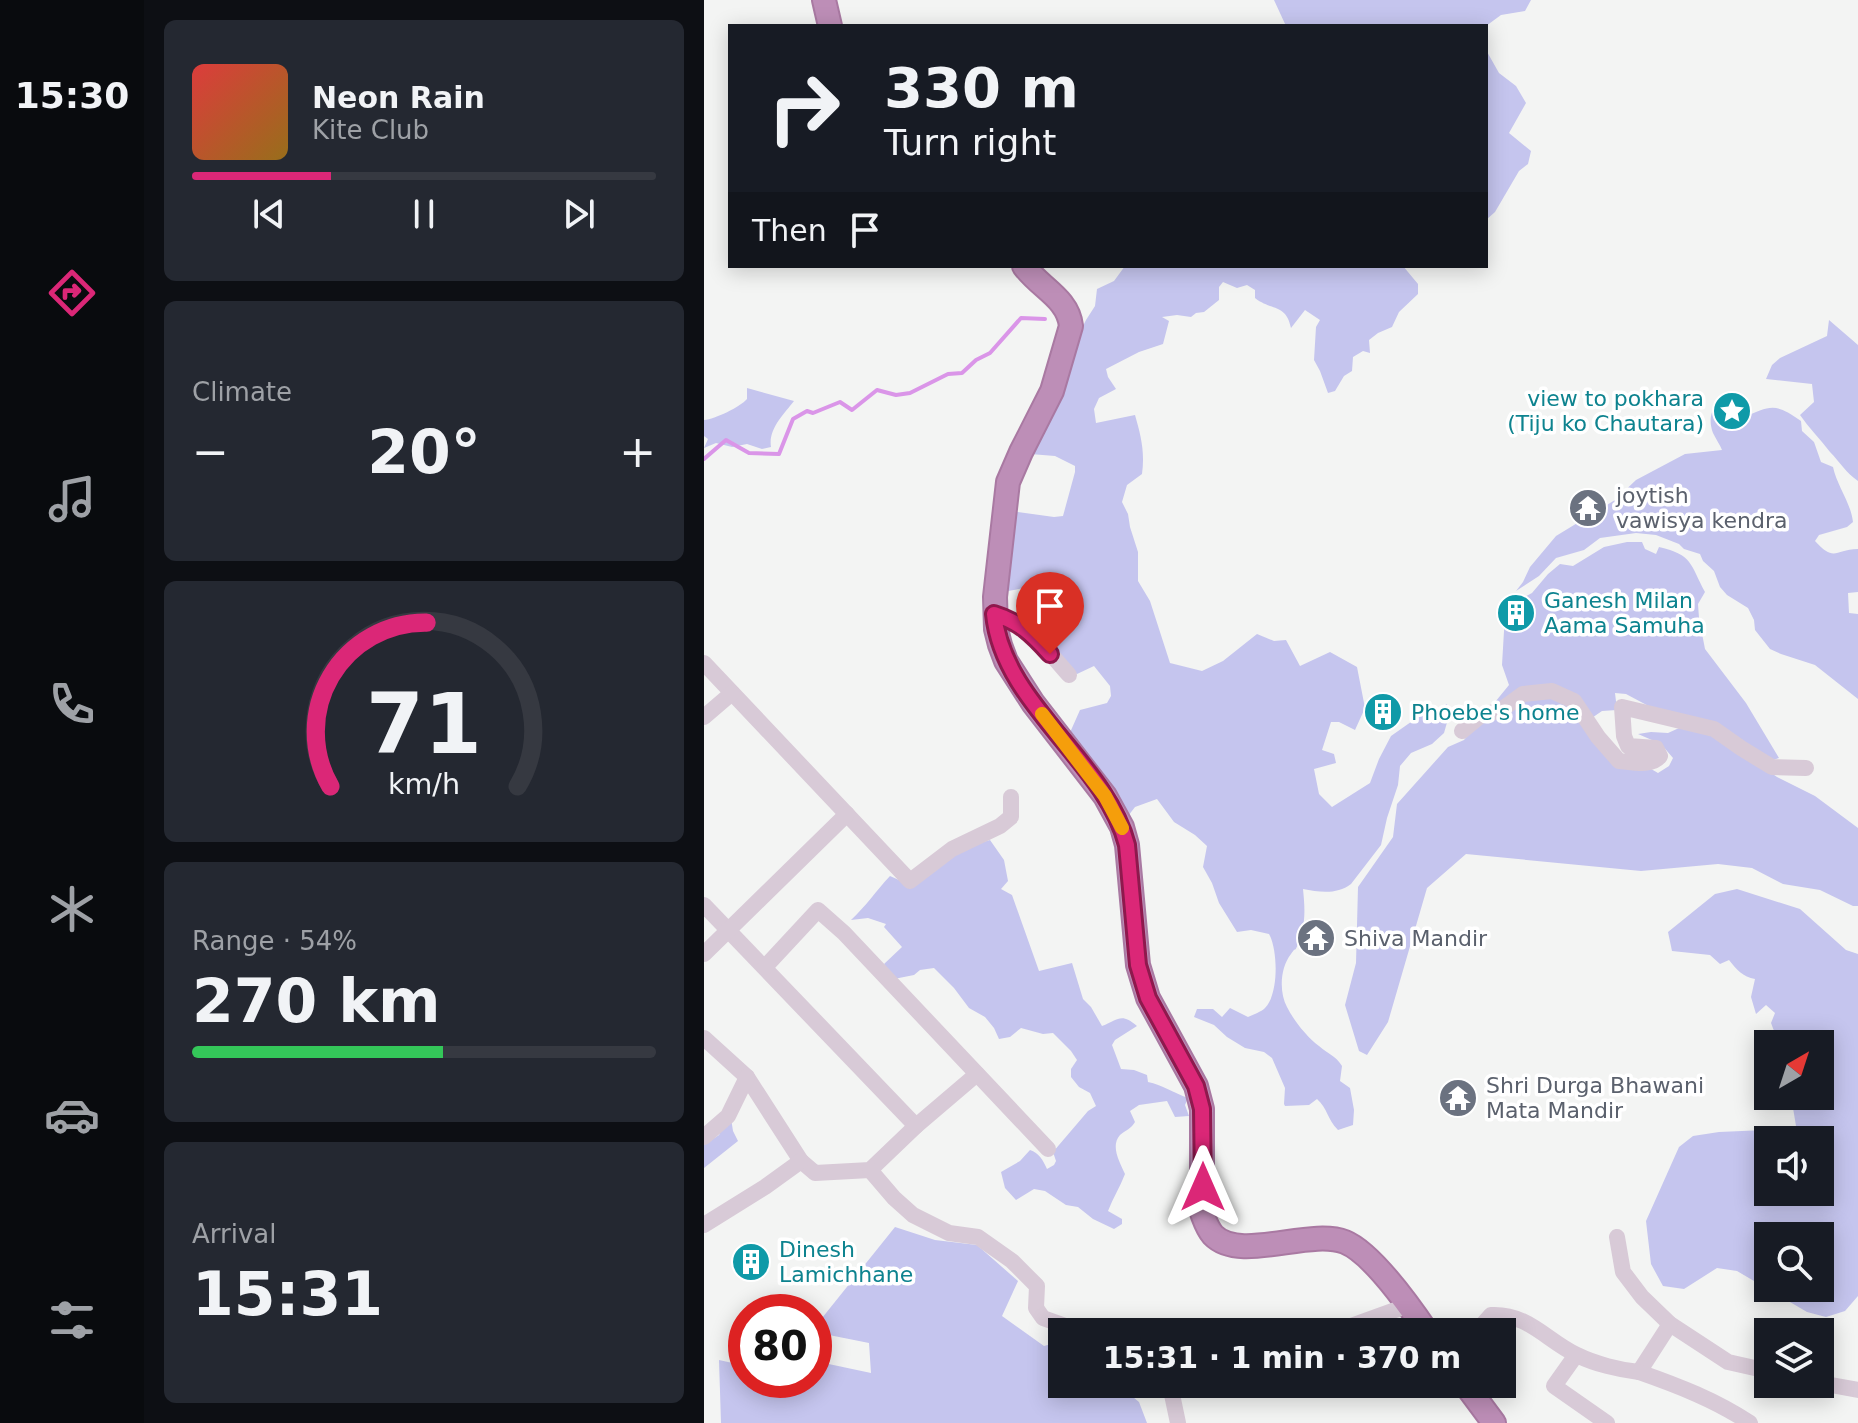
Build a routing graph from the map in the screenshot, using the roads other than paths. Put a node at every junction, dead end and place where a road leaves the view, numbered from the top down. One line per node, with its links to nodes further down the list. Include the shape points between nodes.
1 (824, 0): 2 (highway)
2 (830, 24)
3 (1025, 268): 4 (highway, via 1063,303 1071,326 1052,391 1008,482)
4 (994, 614): 6 (street, via 1031,633); 27 (highway, via 1006,661 1122,827 1140,973 1196,1086 1202,1109 1202,1213 1207,1226 1226,1244 1341,1241 1380,1271)
5 (704, 663): 7 (street)
6 (1069, 675)
7 (732, 693): 8 (street); 12 (street)
8 (704, 717)
9 (1462, 731): 10 (street, via 1523,694 1552,691 1574,701 1619,761 1652,763 1660,756 1656,748 1628,746 1622,707 1714,729 1772,767)
10 (1806, 768)
11 (1011, 797): 12 (street, via 1011,817 952,849 910,881)
12 (847, 814): 14 (street)
13 (704, 905): 14 (street)
14 (728, 931): 15 (street); 16 (street)
15 (704, 954)
16 (765, 967): 18 (street, via 818,910); 20 (street)
17 (704, 1038): 19 (street)
18 (977, 1074): 20 (street); 22 (street)
19 (747, 1077): 21 (street, via 728,1116); 23 (street)
20 (916, 1126): 24 (street)
21 (704, 1137)
22 (1048, 1149)
23 (801, 1161): 24 (street, via 815,1173); 25 (street)
24 (870, 1170): 33 (street, via 913,1215 949,1233 978,1237 1012,1261 1037,1286 1036,1308)
25 (704, 1225)
26 (1617, 1237): 34 (street, via 1623,1272)
27 (1409, 1305): 28 (street); 29 (highway)
28 (1373, 1318)
29 (1418, 1318)
30 (1488, 1318): 31 (street)
31 (1515, 1318)
32 (1516, 1318): 35 (street)
33 (1048, 1320)
34 (1670, 1324): 36 (street, via 1728,1362); 37 (street)
35 (1576, 1355): 37 (street); 44 (street, via 1554,1386)
36 (1754, 1368)
37 (1639, 1372): 45 (street, via 1686,1388)
38 (1834, 1386): 39 (street)
39 (1858, 1390)
40 (1174, 1398): 42 (street)
41 (1475, 1398): 43 (highway)
42 (1178, 1423)
43 (1494, 1423)
44 (1607, 1423)
45 (1750, 1423)

